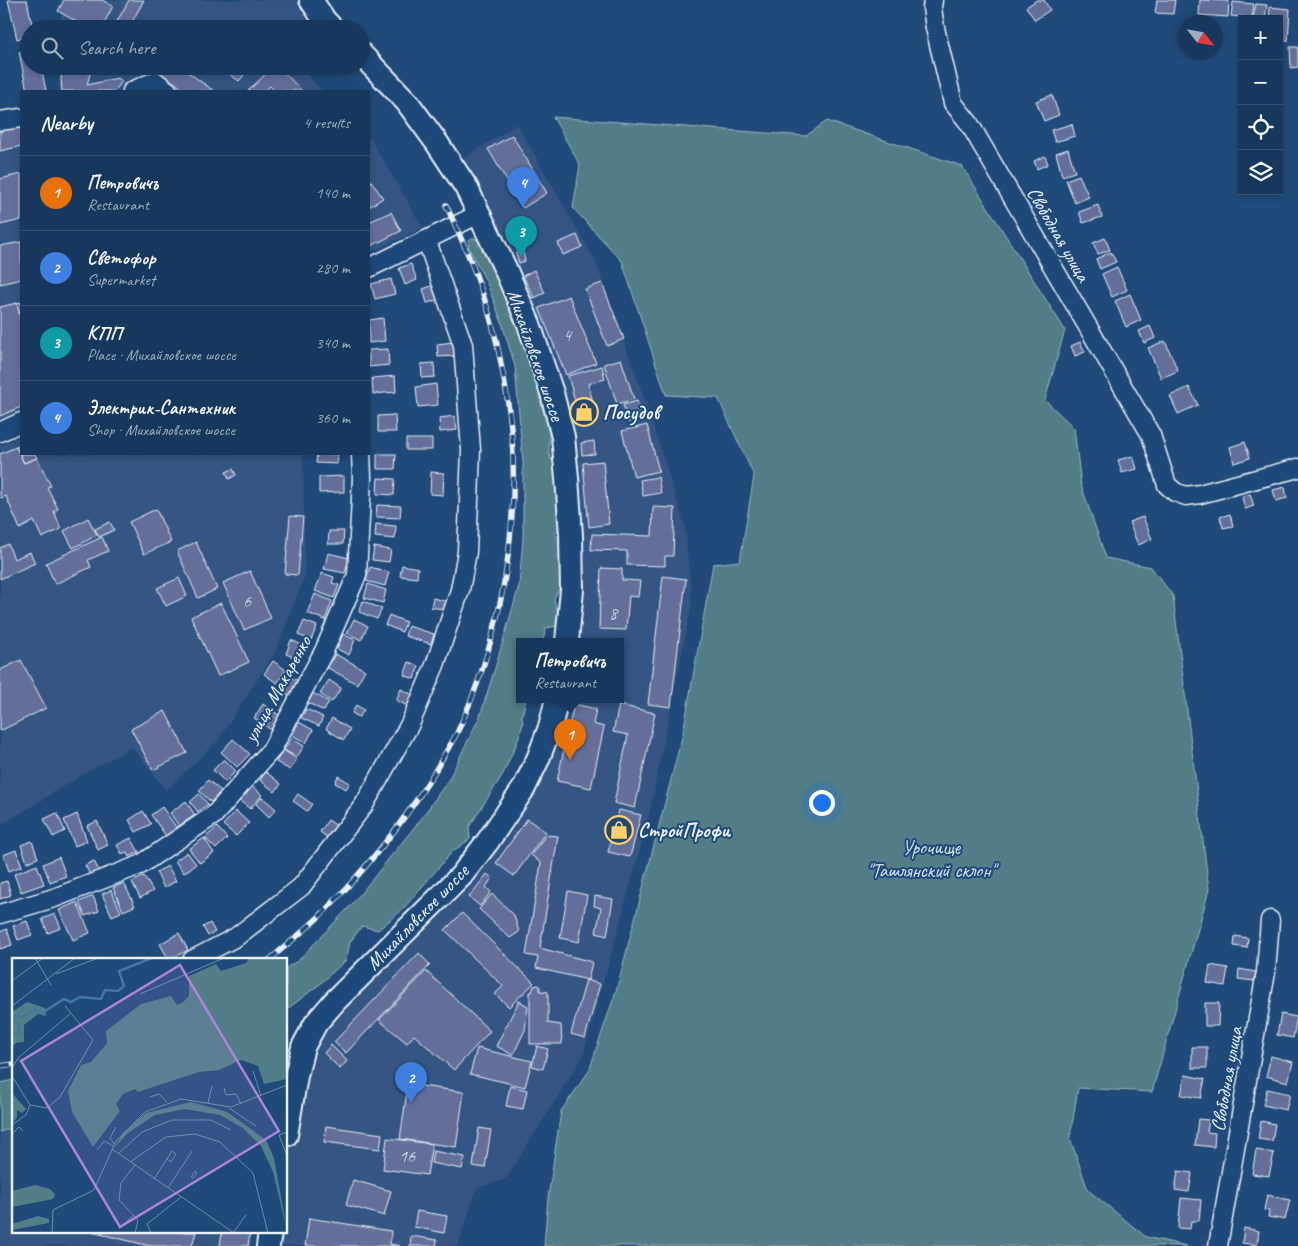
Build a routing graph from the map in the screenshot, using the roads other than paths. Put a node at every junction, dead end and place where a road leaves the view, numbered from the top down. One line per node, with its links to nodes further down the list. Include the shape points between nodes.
1 (311, 0): 3 (main road)
2 (933, 0): 15 (street, Свободная улица, via 935,28 953,103 969,123 1151,435 1167,485 1186,496)
3 (324, 20)
4 (370, 63): 9 (main road, Михайловское шоссе, via 407,102 466,187)
5 (134, 90): 6 (street, via 155,81)
6 (167, 90)
7 (20, 118): 8 (street)
8 (0, 121)
9 (479, 214): 10 (street); 16 (main road, Михайловское шоссе, via 529,324 563,437 572,590)
10 (427, 241): 11 (street); 20 (street, via 463,345 471,450 467,552 460,590 435,665 410,724 364,805 301,887 236,937)
11 (370, 268)
12 (20, 422): 13 (street)
13 (0, 432)
14 (361, 455): 18 (street, улица Макаренко, via 357,575 324,651 272,750 214,815 140,864 54,898)
15 (1298, 468)
16 (566, 638)
17 (556, 703): 21 (main road, Михайловское шоссе, via 550,728 524,788 488,841 461,876 316,1023 303,1047)
18 (0, 914)
19 (1270, 920): 22 (street, Свободная улица, via 1266,972)
20 (196, 958)
21 (288, 1123)
22 (1218, 1246)

